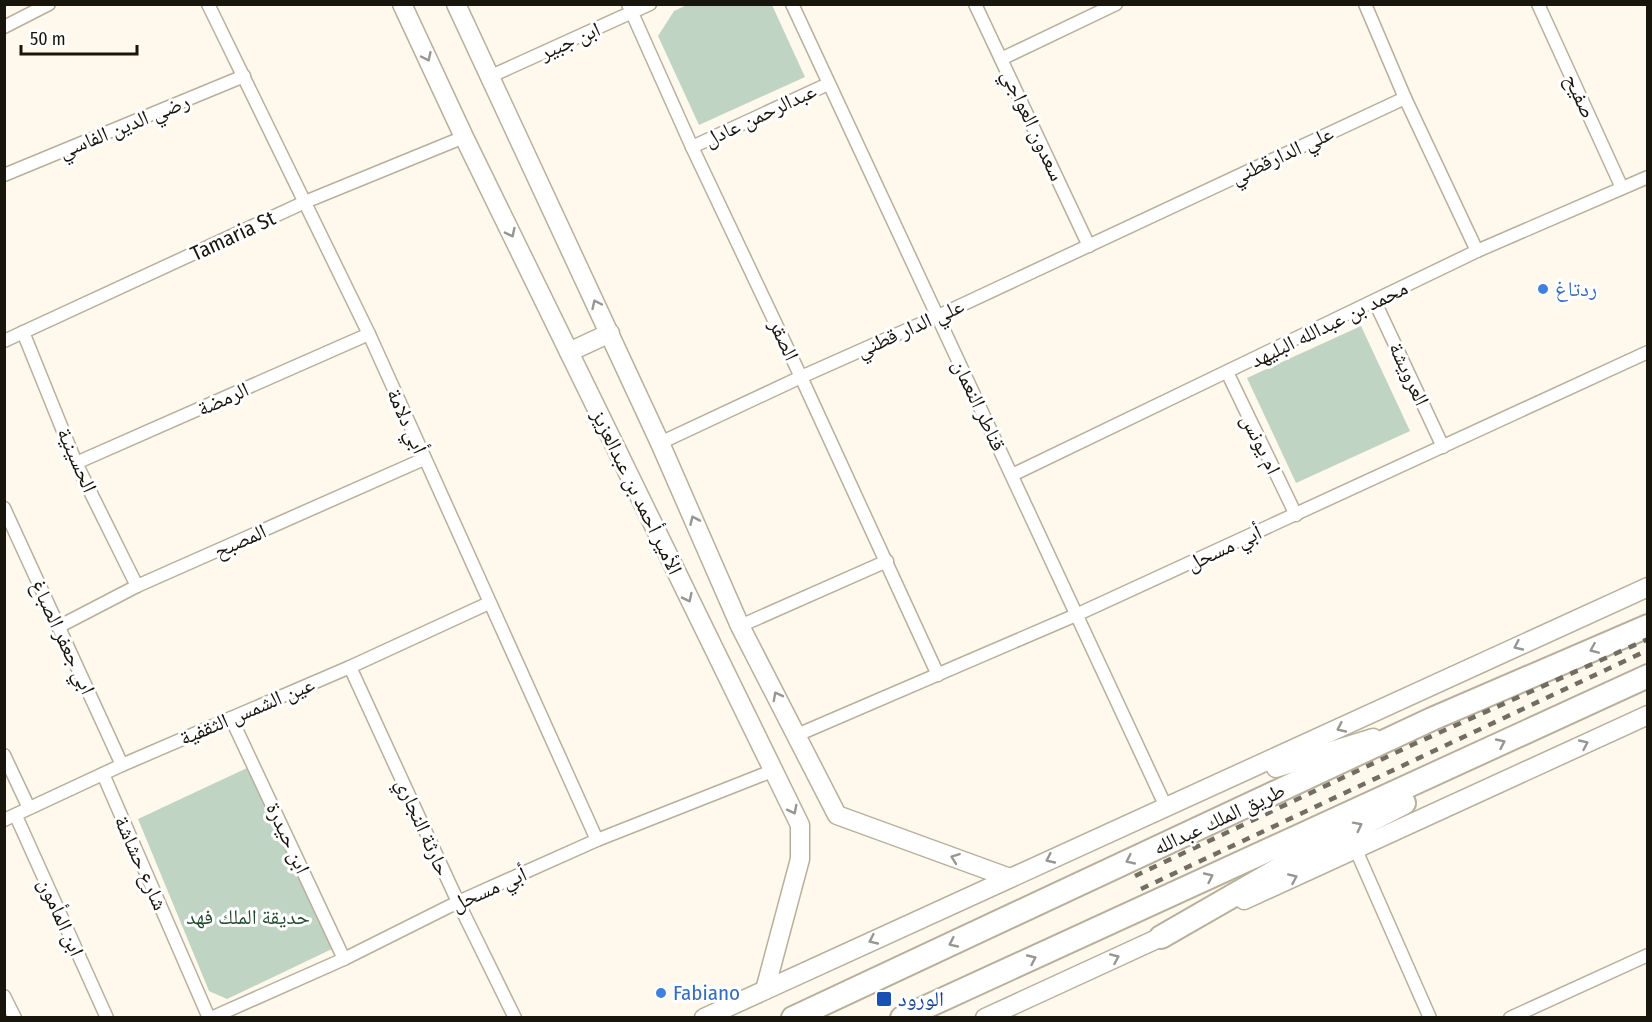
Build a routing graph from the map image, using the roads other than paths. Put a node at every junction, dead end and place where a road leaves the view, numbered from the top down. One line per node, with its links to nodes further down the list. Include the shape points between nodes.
1 (208, 4): 14 (street, أبي دلامة)
2 (402, 4): 18 (street, الأمير أحمد بن عبدالعزيز, one-way to 18)
3 (456, 4): 15 (street, الأمير أحمد بن عبدالعزيز)
4 (650, 4): 11 (street, ابن جبير)
5 (792, 4): 16 (street, قناطر النعمان)
6 (975, 4): 13 (street, سعدون العواجي)
7 (1116, 4): 13 (street)
8 (1365, 4): 17 (street)
9 (1538, 4): 22 (street, صفيح)
10 (43, 6): 12 (street)
11 (630, 9): 15 (street, ابن جبير); 19 (street, الصقر)
12 (4, 27)
13 (1001, 59): 25 (street, سعدون العواجي)
14 (244, 76): 20 (street, رضي الدين الفاسي); 23 (street, أبي دلامة)
15 (489, 77): 30 (street, الأمير أحمد بن عبدالعزيز, one-way to 15)
16 (828, 84): 19 (street, عبدالرحمن عادل); 28 (street, قناطر النعمان)
17 (1405, 98): 24 (street, علي الدارقطني); 26 (street)
18 (464, 137): 23 (street, Tamaria St); 33 (street, الأمير أحمد بن عبدالعزيز, one-way to 33)
19 (692, 147): 36 (street, الصقر)
20 (4, 175)
21 (1647, 177): 22 (street, محمد بن عبدالله البليهد)
22 (1622, 188): 26 (street, محمد بن عبدالله البليهد)
23 (305, 202): 29 (street, Tamaria St); 31 (street, أبي دلامة)
24 (1159, 212): 25 (street, علي الدار قطني)
25 (1089, 246): 28 (street, علي الدار قطني)
26 (1477, 251): 27 (street, محمد بن عبدالله البليهد)
27 (1375, 302): 35 (street, محمد بن عبدالله البليهد); 38 (street, العرويشة)
28 (938, 316): 36 (street, علي الدار قطني); 41 (street, قناطر النعمان)
29 (23, 332): 32 (street, Tamaria St); 40 (street, الحسينية)
30 (610, 333): 33 (street); 37 (street, الأمير أحمد بن عبدالعزيز)
31 (369, 334): 39 (street, أبي دلامة); 40 (street, الرمضة)
32 (4, 341)
33 (569, 352): 62 (street, الأمير أحمد بن عبدالعزيز, one-way to 62)
34 (1647, 352): 38 (street, أبي مسحل)
35 (1227, 372): 41 (street, محمد بن عبدالله البليهد); 43 (street, ام يونس)
36 (801, 376): 37 (street, علي الدار قطني); 44 (street, الصقر)
37 (660, 443): 49 (street, الأمير أحمد بن عبدالعزيز, one-way to 37)
38 (1443, 447): 43 (street, أبي مسحل)
39 (424, 459): 45 (street, المصبح); 47 (street, أبي دلامة)
40 (76, 463): 45 (street, الحسينية)
41 (1011, 475): 48 (street, قناطر النعمان)
42 (4, 508): 51 (street, ابي جعفر الصباغ)
43 (1296, 515): 48 (street, أبي مسحل)
44 (887, 561): 49 (street); 53 (street, الصقر)
45 (137, 586): 51 (street, المصبح)
46 (1647, 587): 64 (street, one-way to 64)
47 (489, 603): 52 (street, عين الشمس الثقفية); 68 (street, أبي دلامة)
48 (1076, 615): 53 (street, أبي مسحل); 65 (street, قناطر النعمان)
49 (740, 626): 58 (street, الأمير أحمد بن عبدالعزيز, one-way to 49)
50 (1647, 626): 57 (highway, طريق الملك عبدالله, one-way to 57)
51 (58, 627): 61 (street, ابي جعفر الصباغ)
52 (351, 667): 56 (street, عين الشمس الثقفية); 71 (street, حارثة النجاري)
53 (938, 675): 58 (street, أبي مسحل)
54 (1647, 676): 60 (highway, one-way to 54)
55 (1647, 715): 69 (street, one-way to 55)
56 (231, 718): 61 (street, عين الشمس الثقفية); 74 (street, ابن حيدرة)
57 (1432, 719): 64 (street); 83 (highway, طريق الملك عبدالله, one-way to 83)
58 (797, 735): 70 (street, الأمير أحمد بن عبدالعزيز, one-way to 58, via 837,814)
59 (4, 755): 66 (street)
60 (1466, 759): 72 (highway, one-way to 60, via 1309,852 1410,800); 84 (highway, one-way to 60)
61 (122, 765): 63 (street, عين الشمس الثقفية)
62 (772, 771): 68 (street, أبي مسحل); 75 (street, الأمير أحمد بن عبدالعزيز, one-way to 75, via 800,825 800,859)
63 (103, 774): 66 (street, عين الشمس الثقفية); 80 (street, شارع حشاشة)
64 (1208, 789): 65 (street)
65 (1166, 807): 70 (street, one-way to 70)
66 (29, 808): 67 (street, عين الشمس الثقفية)
67 (10, 818): 79 (street, ابن المأمون)
68 (597, 840): 71 (street, أبي مسحل)
69 (1356, 850): 72 (street, one-way to 69); 87 (street)
70 (1010, 878): 75 (street, one-way to 75)
71 (458, 903): 74 (street, أبي مسحل); 81 (street, حارثة النجاري)
72 (1161, 937): 77 (street, one-way to 72)
73 (1647, 955): 88 (street)
74 (344, 959): 80 (street, أبي مسحل)
75 (765, 990): 82 (street)
76 (4, 996): 78 (street)
77 (1027, 998): 85 (street); 86 (street)
78 (15, 1017)
79 (107, 1017)
80 (210, 1017)
81 (514, 1017)
82 (704, 1017)
83 (793, 1017)
84 (902, 1017)
85 (985, 1017)
86 (1021, 1017)
87 (1430, 1017)
88 (1510, 1017)

